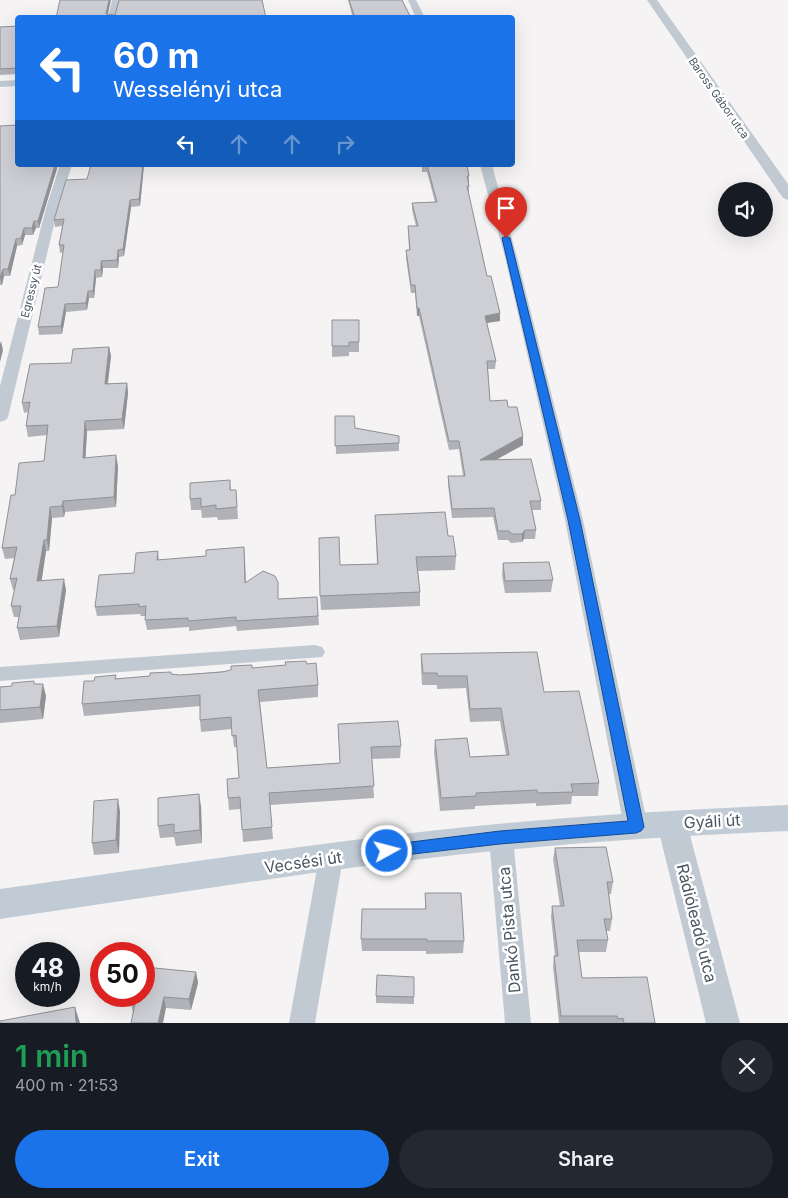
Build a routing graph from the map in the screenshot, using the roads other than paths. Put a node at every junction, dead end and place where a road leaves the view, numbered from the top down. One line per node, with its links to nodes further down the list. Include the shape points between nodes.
1 (116, 0): 4 (street)
2 (412, 0): 5 (street)
3 (652, 0): 10 (street, Baross Gábor utca)
4 (113, 15)
5 (420, 15)
6 (15, 83): 7 (street)
7 (0, 84)
8 (65, 167): 11 (street, Egressy út, via 52,208)
9 (487, 167): 16 (street, via 574,520)
10 (788, 194)
11 (0, 417)
12 (315, 652): 13 (street)
13 (0, 674)
14 (788, 818): 15 (main road, Gyáli út)
15 (672, 824): 16 (main road, Gyáli út); 22 (street, Rádióleadó utca)
16 (636, 827): 17 (main road, Vecsési út)
17 (500, 838): 18 (main road, Vecsési út); 21 (street, Dankó Pista utca)
18 (331, 858): 19 (main road, Vecsési út); 20 (street)
19 (0, 904)
20 (302, 1023)
21 (518, 1023)
22 (723, 1023)

